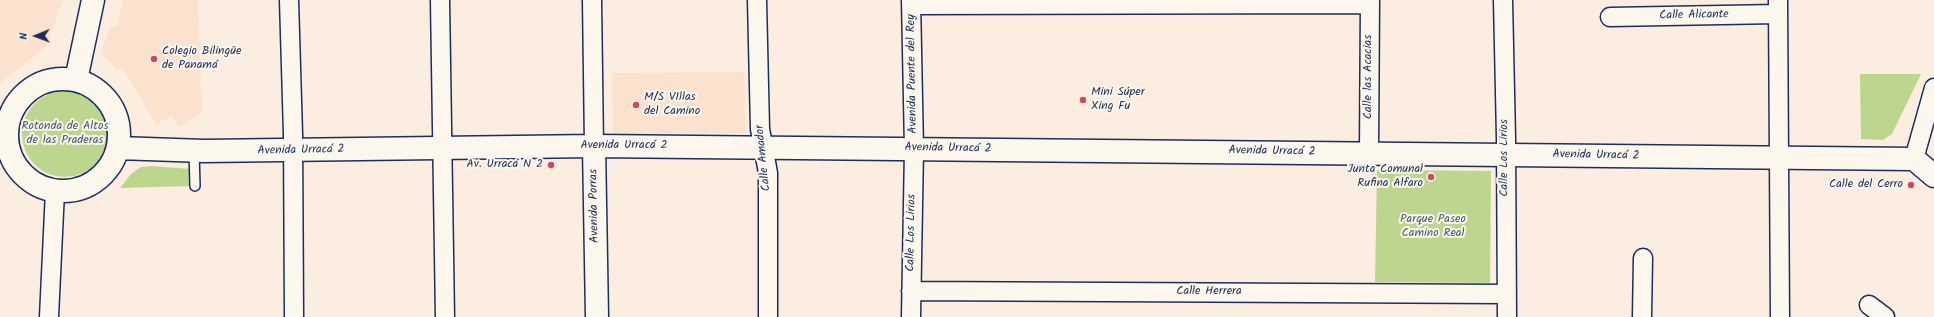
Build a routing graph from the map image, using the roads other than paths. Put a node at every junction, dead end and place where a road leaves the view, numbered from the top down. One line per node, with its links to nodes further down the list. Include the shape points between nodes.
1 (93, 0): 13 (street)
2 (289, 0): 22 (street)
3 (440, 0): 19 (street)
4 (592, 0): 16 (street, Avenida Porras)
5 (757, 0): 17 (street, Calle Amador, via 760,129)
6 (1503, 0): 24 (street, Calle Los Lirios)
7 (1049, 2): 8 (street); 10 (street)
8 (1235, 2): 9 (street)
9 (1370, 2): 23 (street, Calle las Acacias)
10 (912, 3): 20 (street, Avenida Puente del Rey)
11 (1778, 7): 12 (street, Calle Alicante); 25 (street)
12 (1610, 17)
13 (76, 80): 15 (street, via 59,79 42,83 27,92 16,105); 18 (street, via 92,87 109,103 115,113 119,130)
14 (1934, 88): 26 (street)
15 (4, 140): 29 (street, via 17,167 27,179 40,187)
16 (594, 146): 17 (street, Avenida Urracá 2); 19 (street, Avenida Urracá 2); 37 (street, Avenida Porras)
17 (764, 147): 20 (street, Avenida Urracá 2); 38 (street, Calle Amador, via 768,173)
18 (118, 148): 21 (street, Avenida Urracá 2); 29 (street, via 112,164 102,177 88,186 72,191)
19 (443, 148): 22 (street, Avenida Urracá 2); 36 (street)
20 (914, 149): 23 (street, Avenida Urracá 2); 31 (street, Calle Los Lirios)
21 (194, 151): 22 (street, Avenida Urracá 2); 28 (lane)
22 (293, 151): 35 (street)
23 (1369, 153): 24 (street, Avenida Urracá 2)
24 (1506, 155): 25 (street, Avenida Urracá 2); 32 (street, Calle Los Lirios)
25 (1779, 158): 26 (street, Avenida Urracá 2); 42 (street)
26 (1914, 159): 27 (street)
27 (1934, 176)
28 (195, 186)
29 (55, 191): 34 (street)
30 (1643, 258): 41 (street)
31 (911, 291): 32 (street, Calle Herrera); 39 (street, Calle Los Lirios)
32 (1507, 294): 40 (street, Calle Los Lirios)
33 (1869, 305): 43 (street)
34 (49, 317)
35 (294, 317)
36 (445, 317)
37 (597, 317)
38 (768, 317)
39 (911, 317)
40 (1507, 317)
41 (1642, 317)
42 (1780, 317)
43 (1885, 317)

